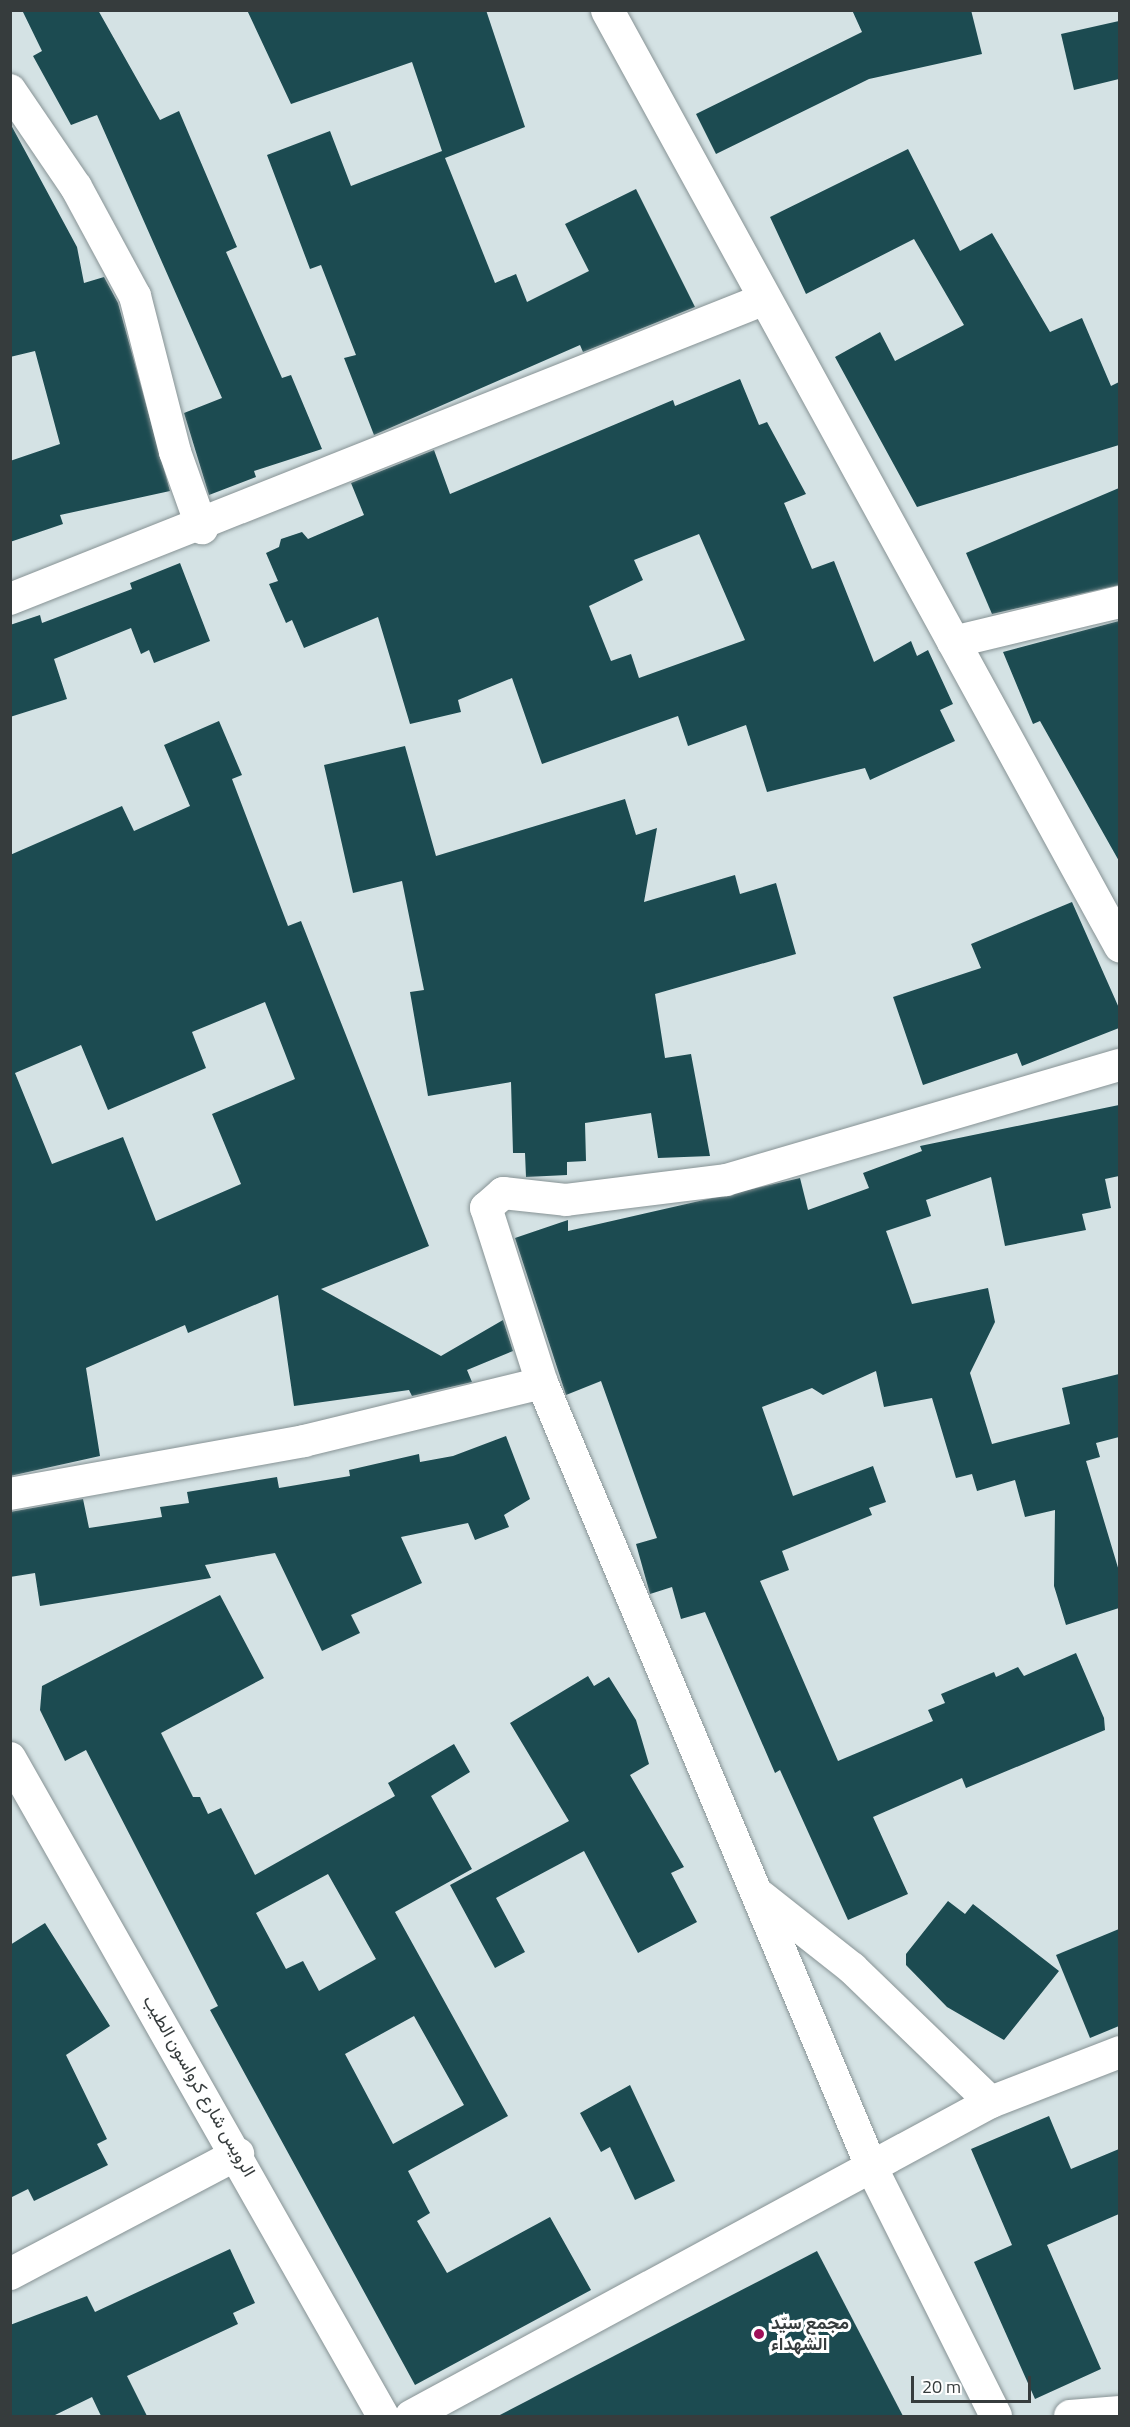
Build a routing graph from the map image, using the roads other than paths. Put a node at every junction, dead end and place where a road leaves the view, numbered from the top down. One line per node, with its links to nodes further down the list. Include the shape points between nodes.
1 (607, 10): 3 (street)
2 (10, 90): 4 (street, via 76,187 135,296 175,452)
3 (765, 299): 4 (street); 7 (street)
4 (202, 528): 5 (street)
5 (10, 599)
6 (1119, 602): 7 (street)
7 (953, 642): 8 (street)
8 (1119, 946)
9 (1119, 1065): 10 (street, via 726,1180 566,1200 503,1193 486,1208 486,1220)
10 (542, 1383): 11 (street, via 304,1441); 13 (street)
11 (10, 1494)
12 (10, 1758): 16 (street, الرويس شارع كرواسون الطيب)
13 (762, 1897): 15 (street, via 852,1968); 17 (street)
14 (1119, 2052): 15 (street)
15 (991, 2102): 17 (street)
16 (238, 2154): 18 (street); 20 (street, الرويس شارع كرواسون الطيب)
17 (871, 2166): 21 (street); 22 (street)
18 (10, 2274)
19 (1119, 2412): 23 (street)
20 (383, 2416)
21 (411, 2416)
22 (996, 2416)
23 (1070, 2416)

